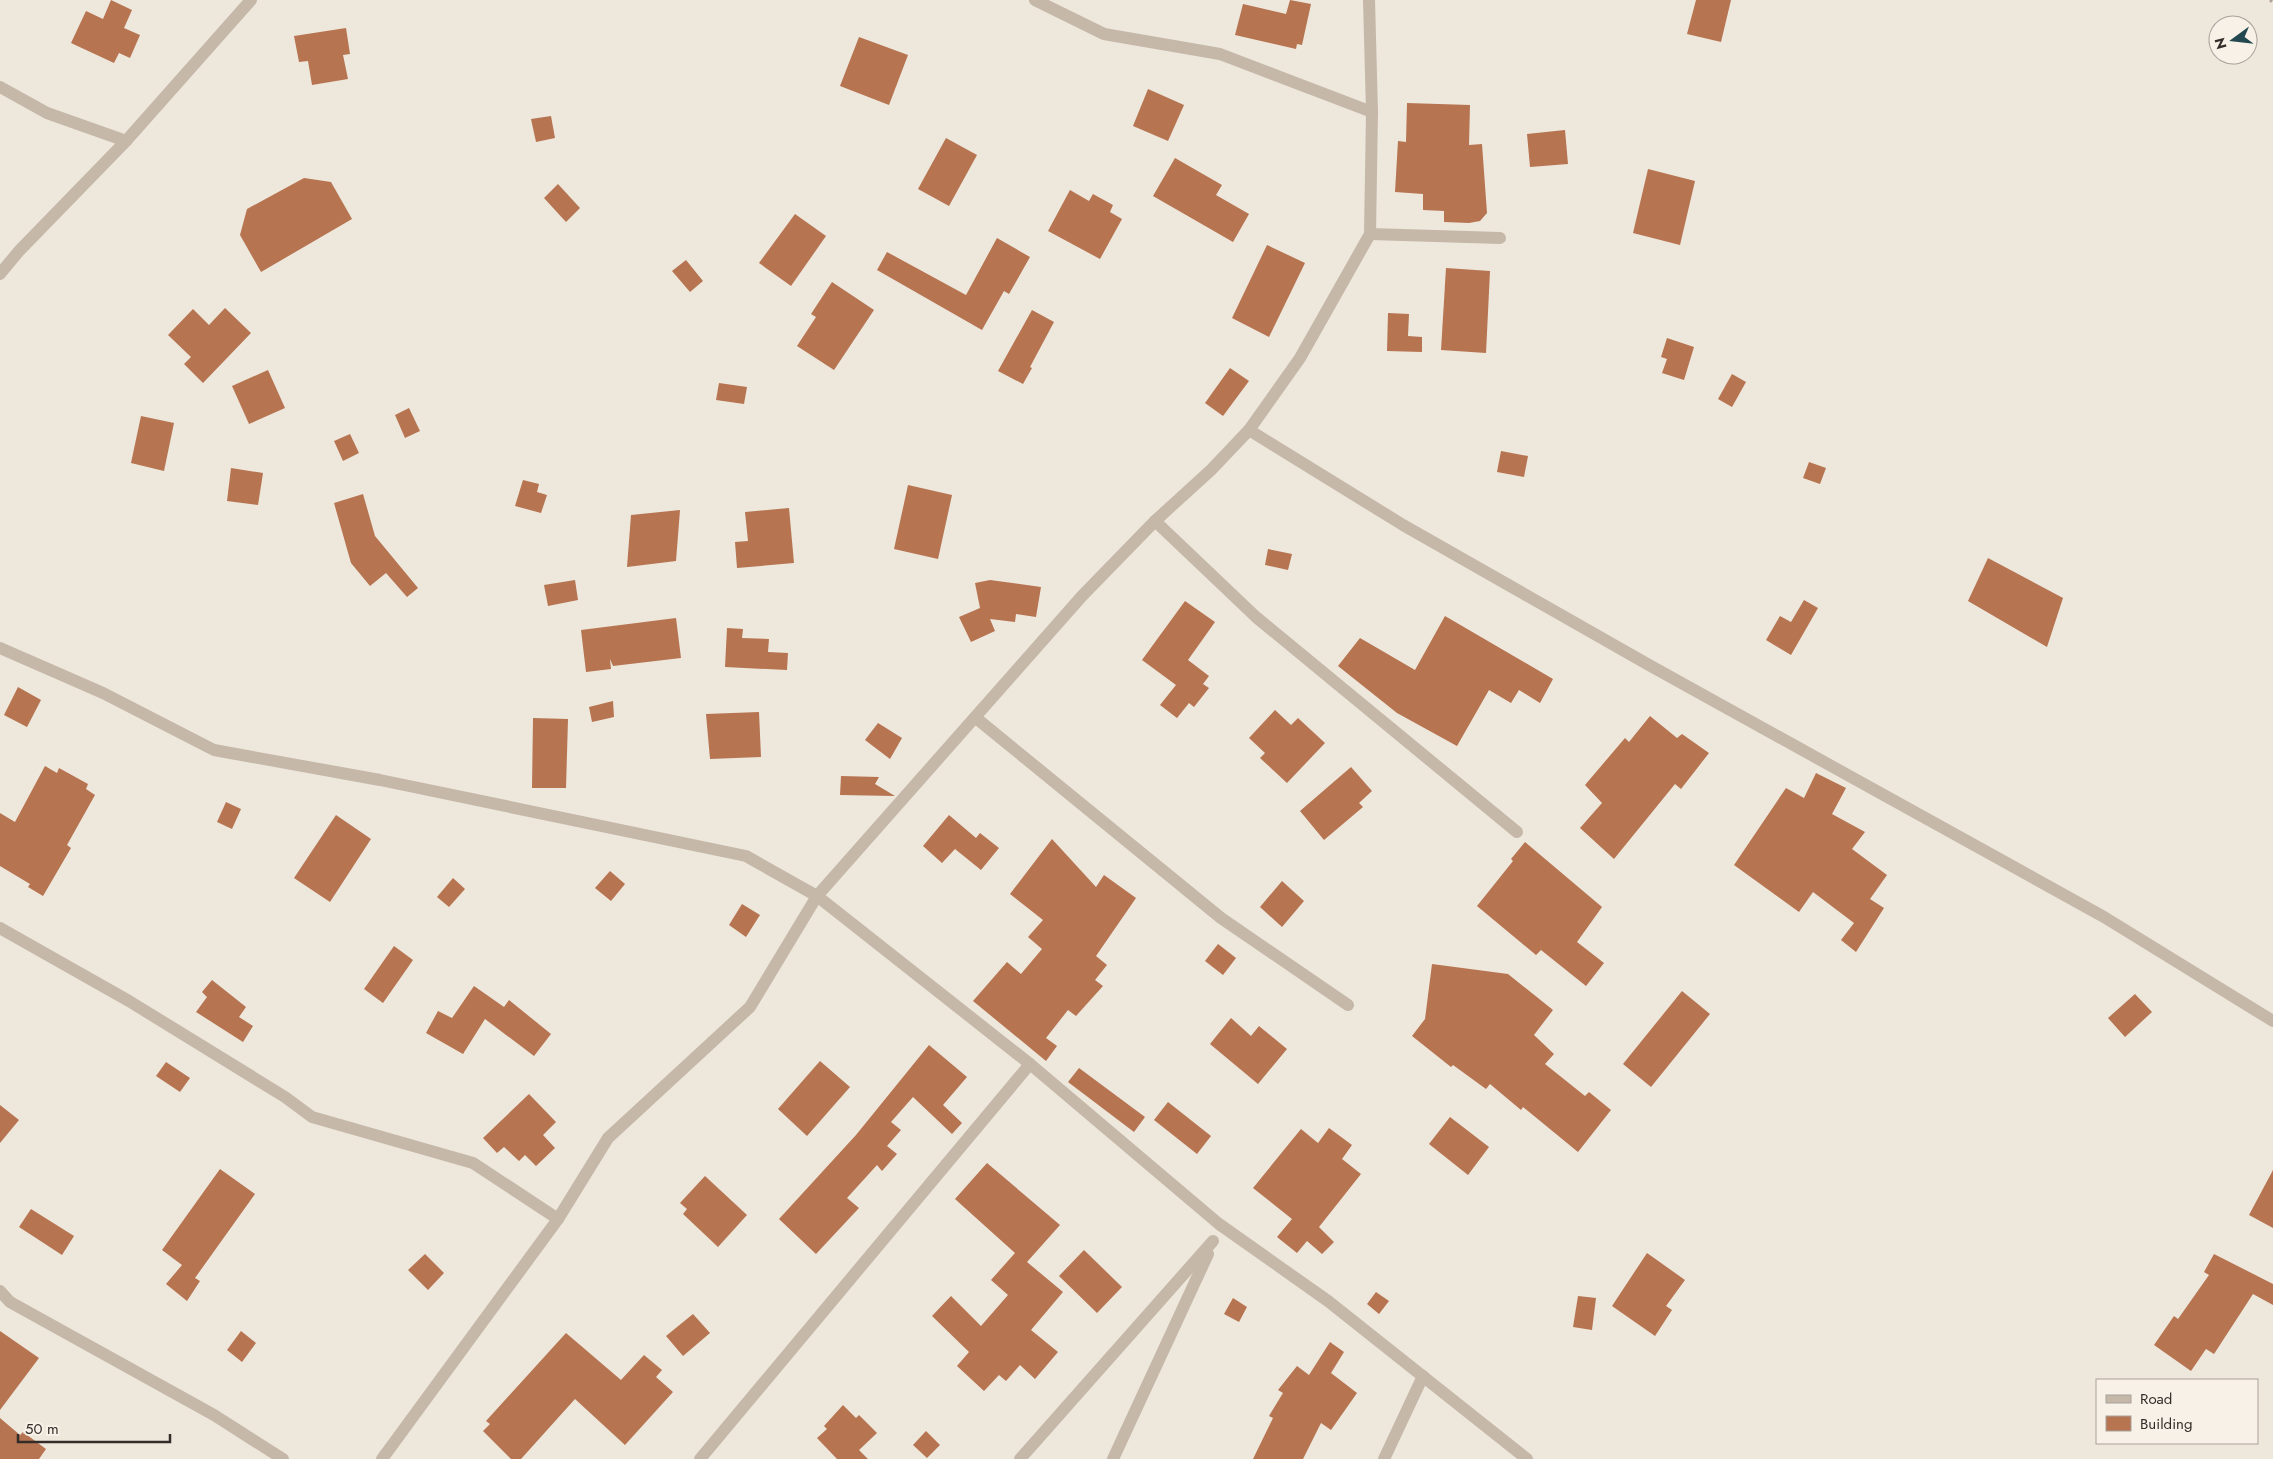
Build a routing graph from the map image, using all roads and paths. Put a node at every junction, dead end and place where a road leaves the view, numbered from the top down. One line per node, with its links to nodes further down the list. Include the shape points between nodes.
1 (251, 0): 6 (street)
2 (1035, 0): 5 (street, via 1104,34 1220,54)
3 (1369, 0): 5 (street)
4 (0, 87): 6 (street, via 48,113)
5 (1372, 112): 7 (street)
6 (126, 141): 9 (street)
7 (1370, 234): 8 (street); 10 (street, via 1300,358)
8 (1500, 238)
9 (0, 274)
10 (1249, 430): 11 (street); 18 (street, via 1403,525 2104,917)
11 (1156, 521): 13 (street, via 1082,596); 14 (street, via 1256,617)
12 (0, 648): 15 (street, via 103,693 214,750 380,780 746,856)
13 (976, 718): 15 (street); 17 (street, via 1222,918)
14 (1517, 832)
15 (817, 896): 19 (street); 20 (street, via 750,1007 608,1138)
16 (0, 928): 20 (street, via 286,1097 312,1117 473,1163)
17 (1348, 1005)
18 (2273, 1021)
19 (1030, 1064): 21 (street); 27 (street)
20 (558, 1219): 26 (street)
21 (1219, 1224): 22 (street); 24 (street, via 1328,1301)
22 (1213, 1241): 28 (street); 29 (street)
23 (0, 1291): 25 (street, via 10,1302 214,1416)
24 (1424, 1376): 30 (street); 31 (street)
25 (283, 1459)
26 (382, 1459)
27 (700, 1459)
28 (1020, 1459)
29 (1113, 1459)
30 (1384, 1459)
31 (1527, 1459)

